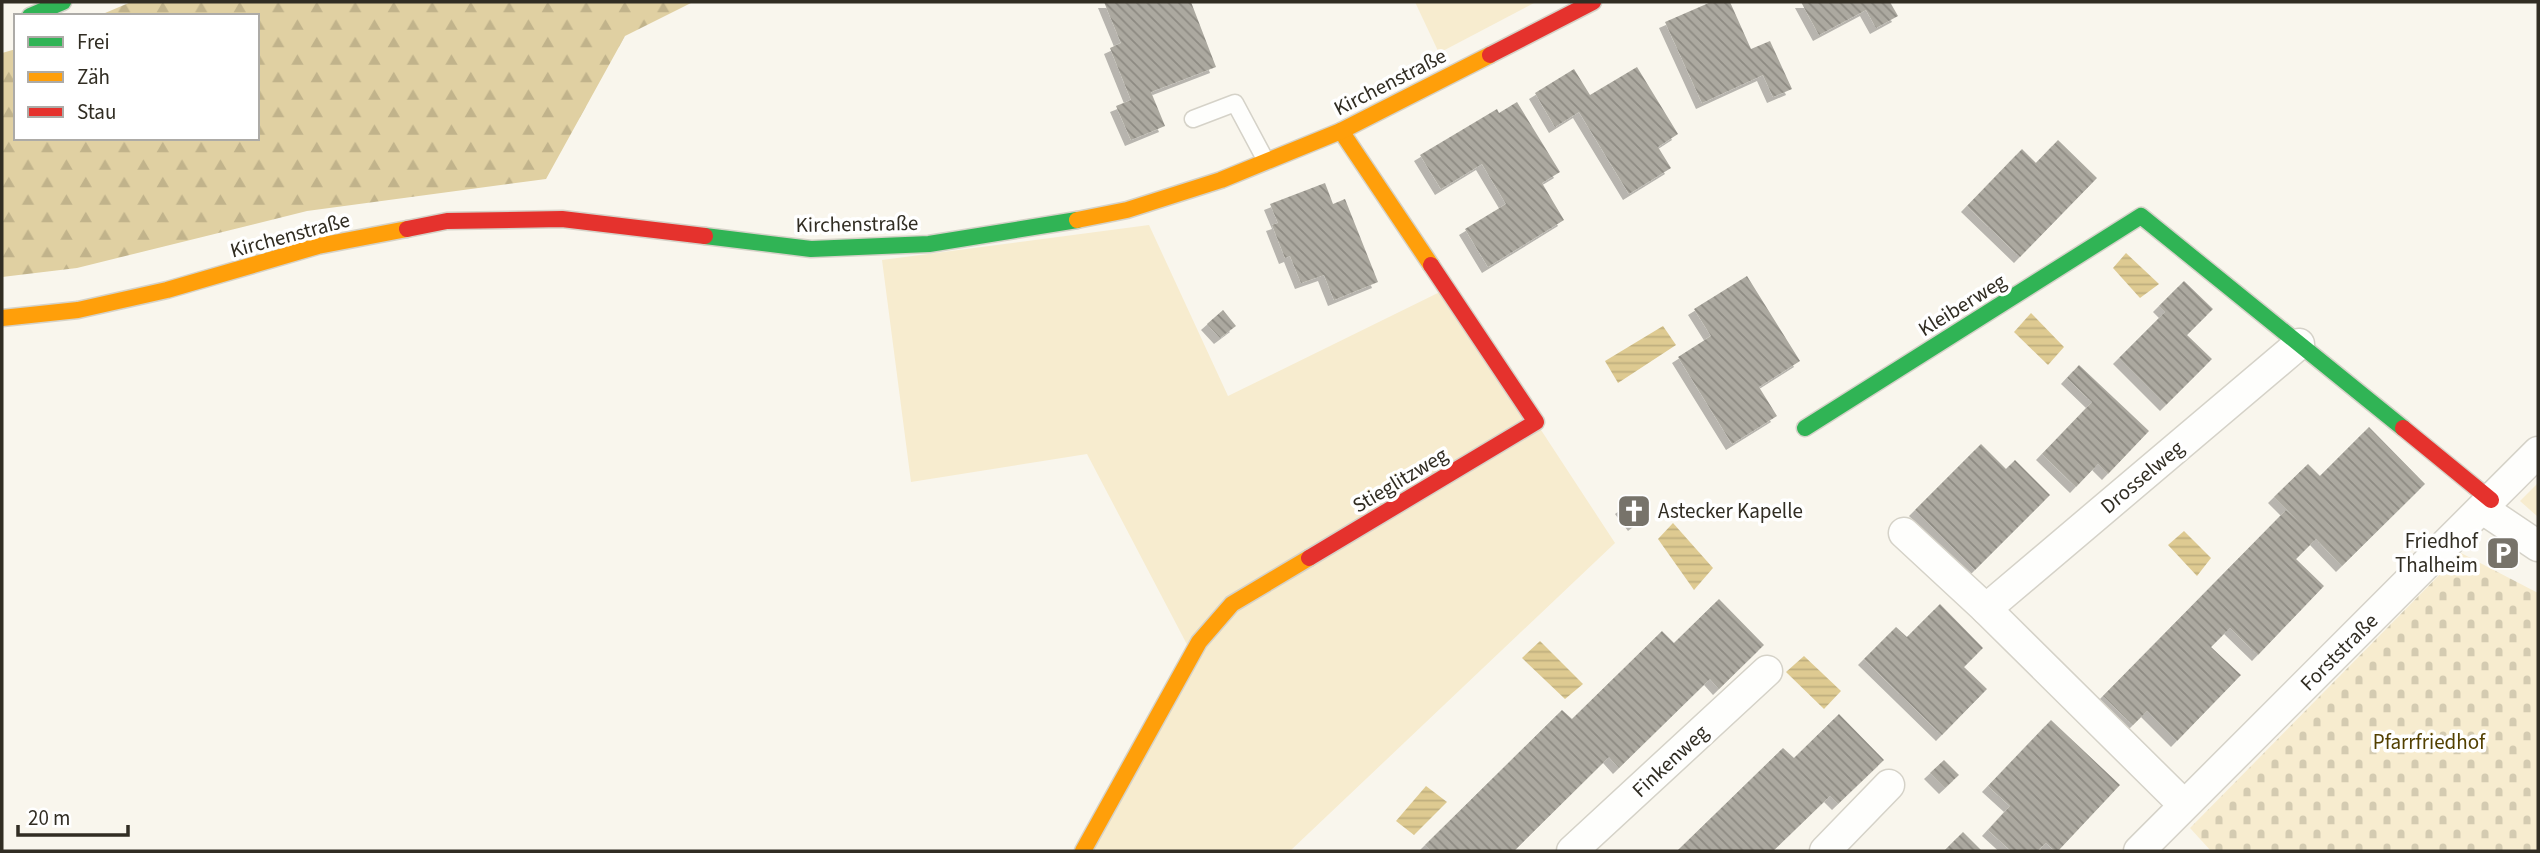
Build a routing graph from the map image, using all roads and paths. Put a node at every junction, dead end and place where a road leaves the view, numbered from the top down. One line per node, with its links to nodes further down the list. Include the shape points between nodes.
1 (63, 2): 3 (street)
2 (1593, 2): 5 (street, Kirchenstraße)
3 (35, 14)
4 (1193, 118): 6 (lane, via 1235,103)
5 (1342, 131): 6 (street, Kirchenstraße); 18 (street, Stieglitzweg, via 1536,422 1232,604 1199,642)
6 (1266, 161): 7 (street, Kirchenstraße, via 1127,210 929,244 811,249 562,219 447,221 318,246 167,290 78,310)
7 (2, 318)
8 (2299, 344): 9 (street, Kleiberweg, via 2141,216); 11 (street); 14 (street, Drosselweg)
9 (1805, 428)
10 (2538, 452): 11 (street, Forststraße)
11 (2487, 504): 13 (street); 17 (street, Forststraße)
12 (1904, 533): 14 (street)
13 (2538, 546)
14 (1986, 609): 17 (street)
15 (1767, 671): 19 (street, Finkenweg)
16 (1889, 785): 20 (street)
17 (2184, 806): 21 (street, Forststraße)
18 (1083, 851)
19 (1572, 851)
20 (1825, 851)
21 (2139, 851)

